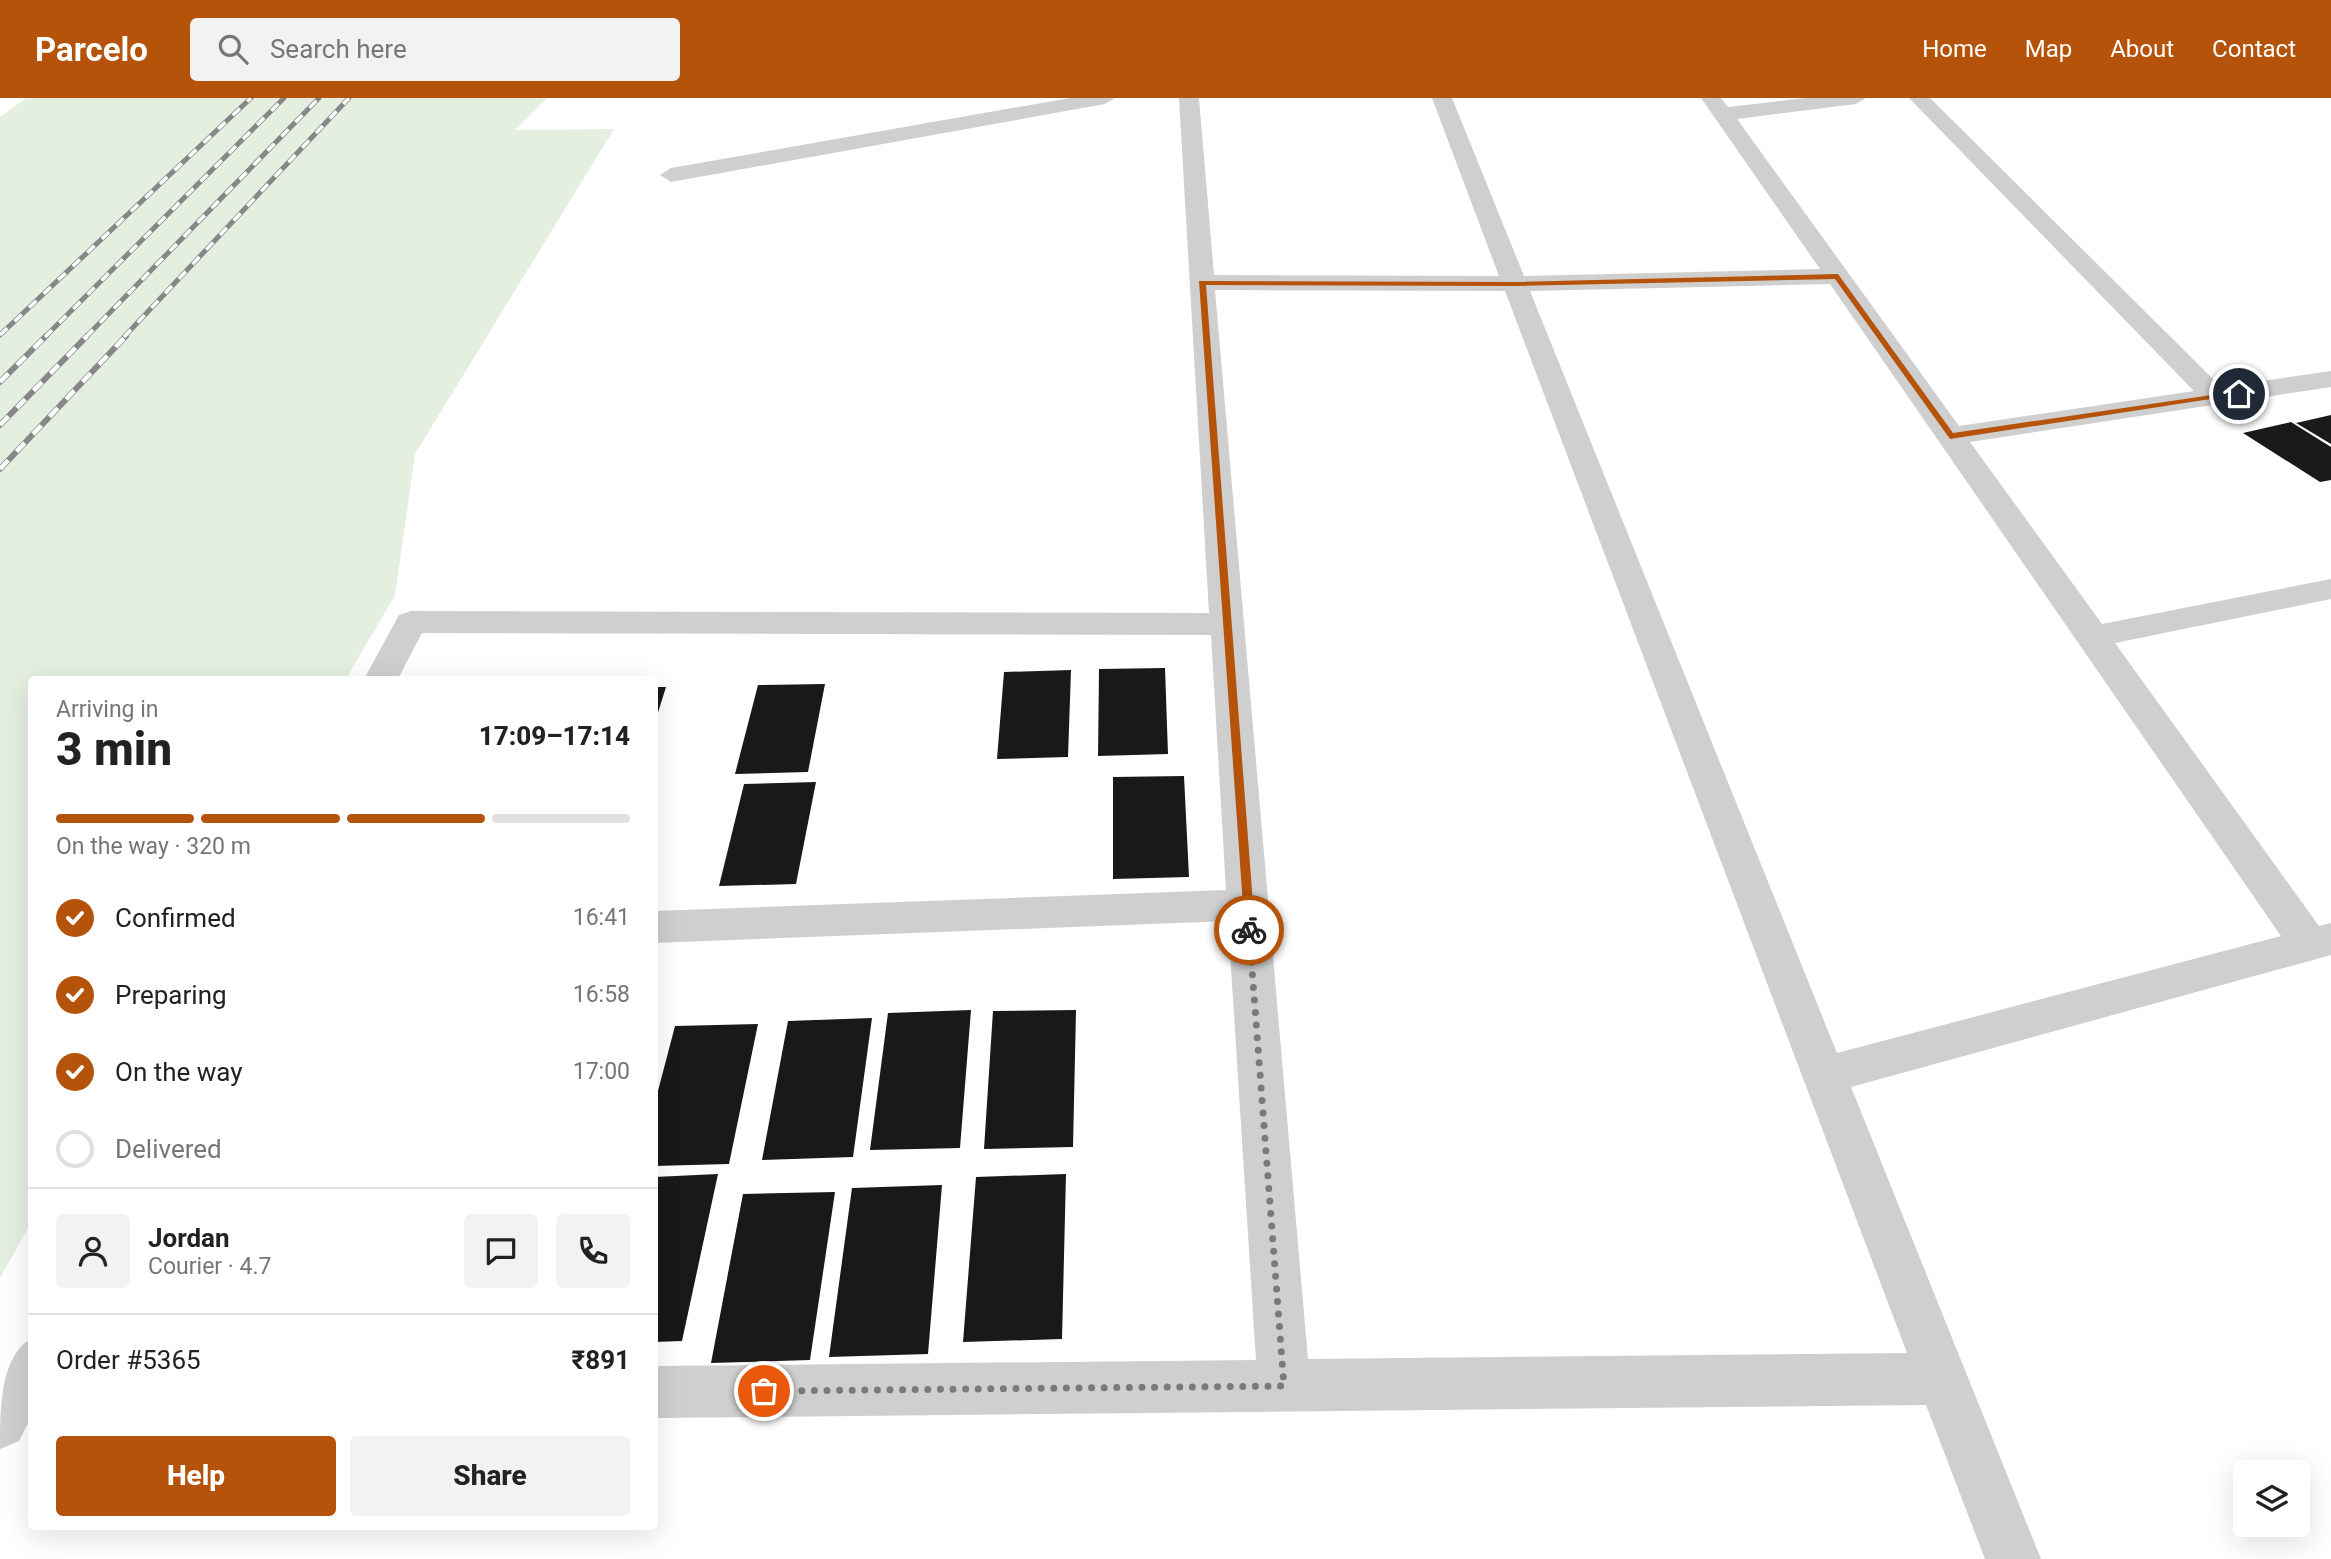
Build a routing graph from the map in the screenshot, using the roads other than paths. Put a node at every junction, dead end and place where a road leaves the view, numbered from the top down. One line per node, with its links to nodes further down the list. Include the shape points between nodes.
1 (1105, 98): 7 (street)
2 (1189, 98): 9 (street)
3 (1442, 98): 10 (street)
4 (1856, 98): 6 (street)
5 (1919, 98): 12 (street)
6 (1717, 106): 8 (street)
7 (671, 176)
8 (1838, 276): 10 (street); 13 (street)
9 (1202, 282): 10 (street); 15 (street)
10 (1515, 284): 21 (street)
11 (2331, 379): 12 (street)
12 (2216, 398): 13 (street)
13 (1950, 436): 16 (street)
14 (2331, 589): 16 (street)
15 (1226, 624): 17 (street, via 411,622); 18 (street)
16 (2092, 637): 20 (street)
17 (383, 676)
18 (1247, 905): 19 (street); 23 (street)
19 (658, 927)
20 (2321, 942): 21 (street)
21 (1824, 1076): 22 (street)
22 (1942, 1379): 23 (street); 25 (street)
23 (1284, 1386): 24 (street)
24 (658, 1392)
25 (2013, 1559)

